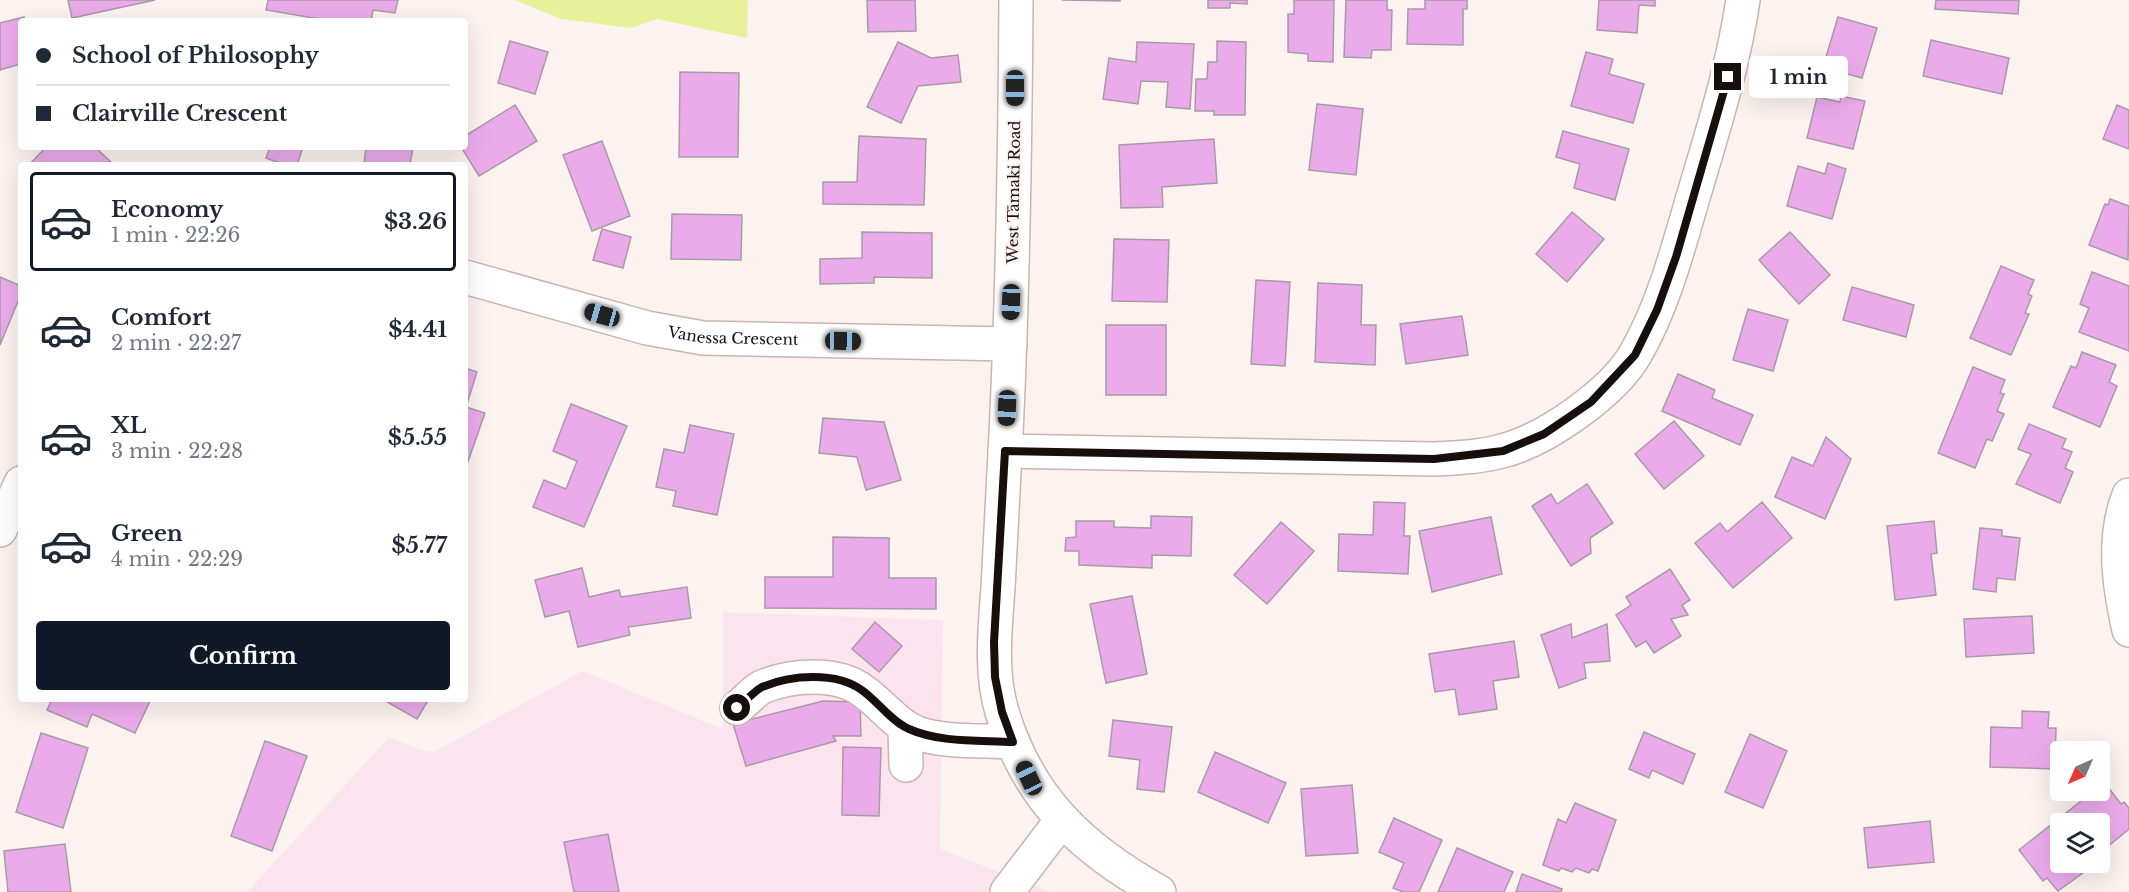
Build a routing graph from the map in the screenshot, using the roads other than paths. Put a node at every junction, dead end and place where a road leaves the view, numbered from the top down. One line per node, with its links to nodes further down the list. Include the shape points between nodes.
1 (1016, 0): 4 (street, West Tāmaki Road)
2 (1743, 0): 5 (street, via 1724,96 1657,310 1635,355 1617,377 1591,402 1544,434 1503,451 1434,459)
3 (468, 278): 4 (street, Vanessa Crescent, via 647,328 703,338)
4 (1010, 344): 5 (street, West Tāmaki Road)
5 (1005, 451): 14 (street, West Tāmaki Road, via 994,642 995,677)
6 (0, 469): 7 (street)
7 (18, 476)
8 (18, 490): 10 (street)
9 (2129, 495): 11 (street, via 2120,533 2119,566)
10 (0, 530)
11 (2129, 630)
12 (737, 708): 13 (street, via 759,688 781,680 825,678 845,681 862,690)
13 (905, 728): 14 (street, via 940,738); 15 (street)
14 (1013, 742): 16 (street, West Tāmaki Road, via 1029,778)
15 (906, 765)
16 (1061, 821): 17 (street); 18 (street, West Tāmaki Road, via 1110,862)
17 (1007, 892)
18 (1159, 892)

